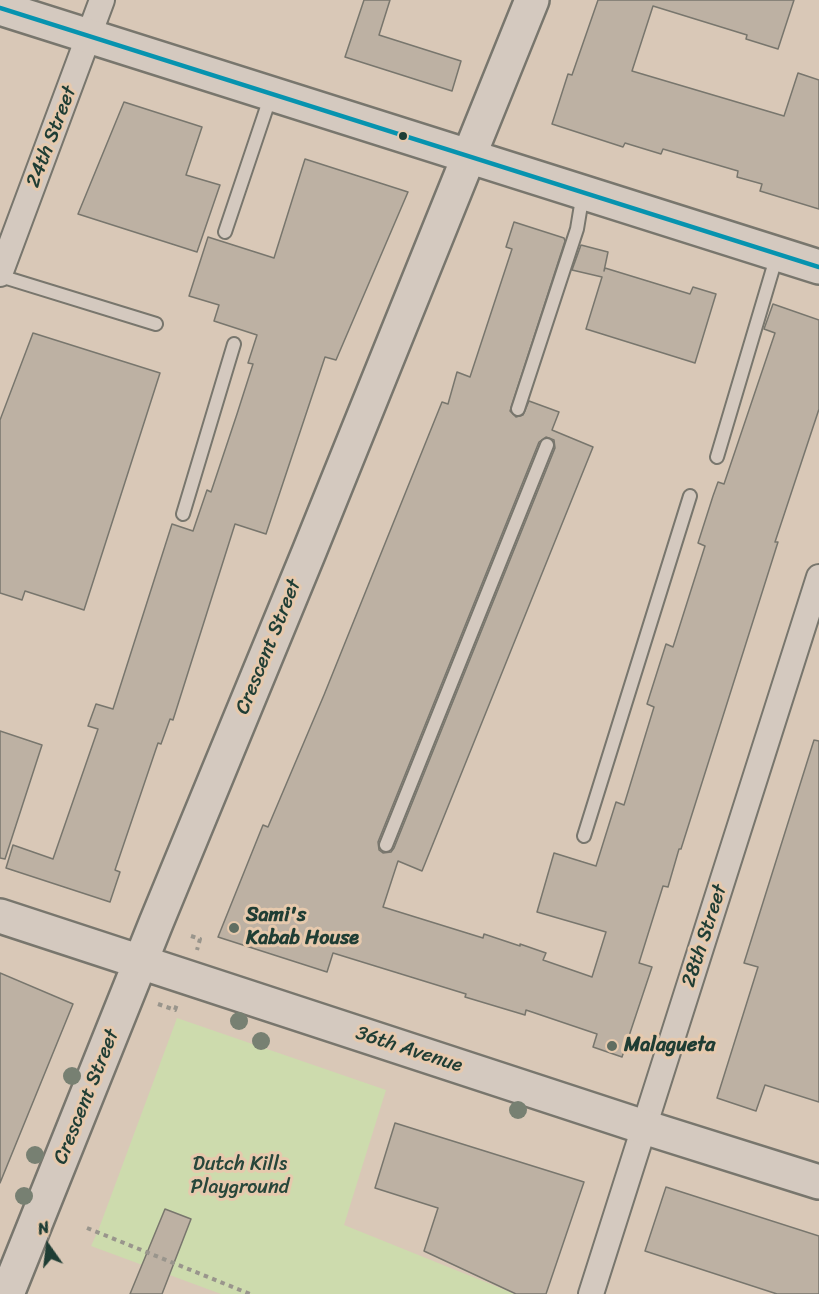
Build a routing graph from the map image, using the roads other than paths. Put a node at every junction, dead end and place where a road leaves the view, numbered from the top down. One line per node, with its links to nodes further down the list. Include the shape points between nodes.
1 (102, 0): 4 (street, 24th Street)
2 (532, 0): 6 (street, Crescent Street)
3 (0, 8): 4 (street)
4 (90, 37): 5 (street); 11 (street, 24th Street)
5 (272, 94): 6 (street); 8 (lane)
6 (469, 156): 7 (street); 23 (street, Crescent Street)
7 (583, 192): 9 (street); 14 (lane, via 577,229)
8 (225, 232)
9 (777, 254): 10 (street); 16 (lane)
10 (819, 267)
11 (0, 275): 12 (lane)
12 (156, 324)
13 (234, 344): 18 (lane)
14 (518, 409)
15 (547, 445): 21 (lane)
16 (717, 457)
17 (690, 496): 20 (lane)
18 (183, 514)
19 (819, 577): 24 (street, 28th Street)
20 (584, 836)
21 (386, 846)
22 (2, 922): 23 (street, 36th Avenue)
23 (141, 961): 24 (street, 36th Avenue); 26 (street, Crescent Street)
24 (644, 1127): 25 (street, 36th Avenue); 27 (street, 28th Street)
25 (819, 1182)
26 (7, 1294)
27 (591, 1294)

